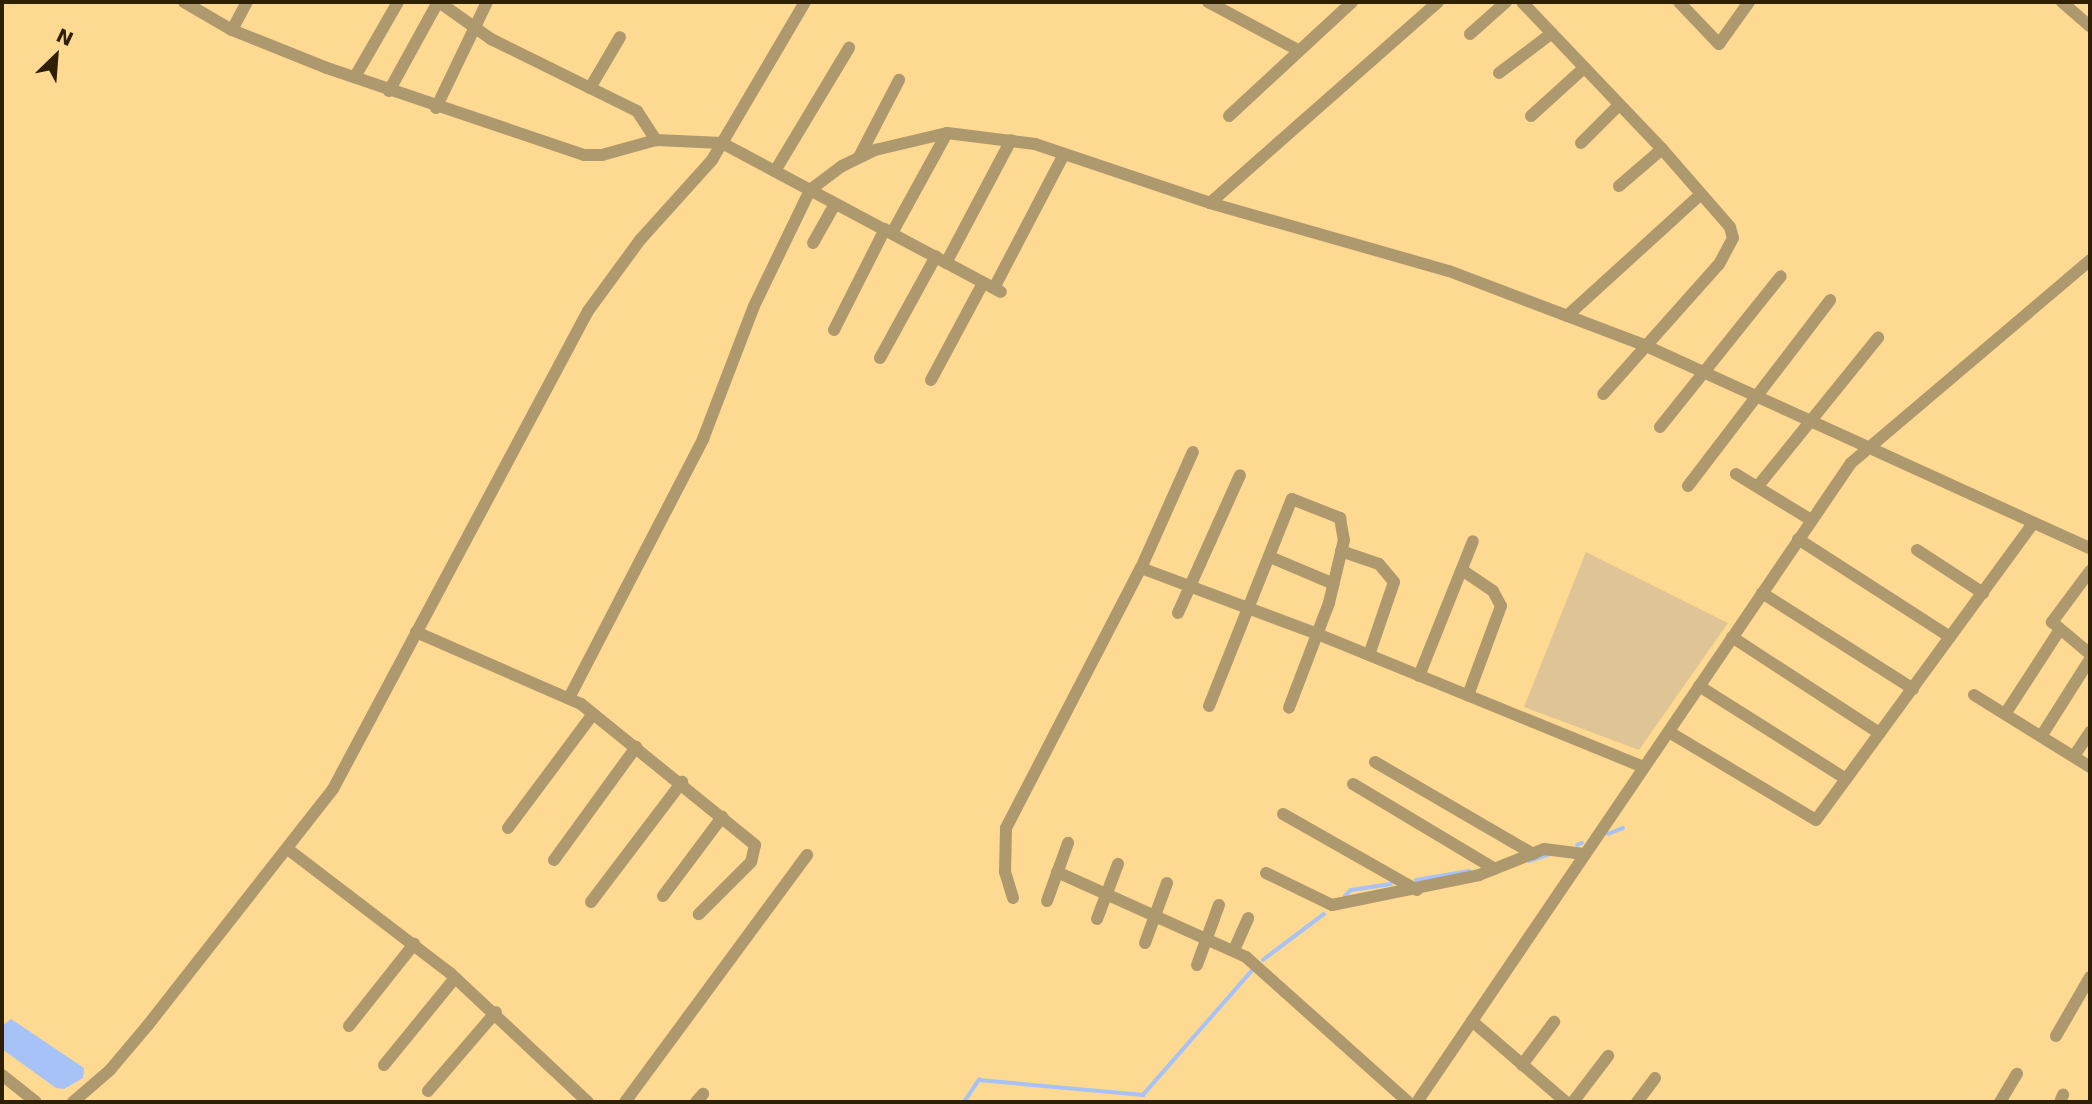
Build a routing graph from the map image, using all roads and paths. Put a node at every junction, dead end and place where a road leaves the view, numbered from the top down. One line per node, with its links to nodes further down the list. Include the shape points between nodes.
1 (184, 2): 17 (street)
2 (247, 2): 17 (street)
3 (398, 2): 25 (street)
4 (439, 2): 15 (street); 28 (street)
5 (487, 2): 15 (street)
6 (805, 2): 37 (street)
7 (1208, 2): 22 (street)
8 (1352, 2): 22 (street)
9 (1438, 2): 45 (street)
10 (1506, 2): 19 (street)
11 (1522, 2): 18 (street)
12 (1679, 2): 13 (street, via 1719,44)
13 (1749, 2)
14 (2062, 2): 16 (street)
15 (476, 25): 27 (street, via 491,39); 30 (street)
16 (2090, 26)
17 (232, 30): 25 (street)
18 (1552, 33): 23 (street); 24 (street)
19 (1470, 34)
20 (620, 37): 27 (street)
21 (849, 48): 41 (street)
22 (1298, 50): 31 (street)
23 (1584, 68): 29 (street); 32 (street)
24 (1499, 73)
25 (356, 75): 28 (street)
26 (900, 80): 40 (street)
27 (590, 88): 35 (street, via 643,115)
28 (389, 91): 30 (street)
29 (1619, 105): 36 (street); 38 (street)
30 (436, 108): 35 (street, via 583,155 602,155)
31 (1229, 116)
32 (1531, 116)
33 (947, 133): 34 (street); 40 (street, via 894,144); 47 (street)
34 (1011, 139): 39 (street); 49 (street)
35 (656, 140): 37 (street)
36 (1581, 143)
37 (722, 144): 41 (street); 89 (street, via 588,311)
38 (1662, 149): 42 (street); 44 (street)
39 (1064, 154): 45 (street); 52 (street)
40 (859, 158): 43 (street)
41 (775, 171): 43 (street)
42 (1619, 186)
43 (810, 190): 46 (street); 101 (street, via 754,306 703,439)
44 (1701, 194): 54 (street); 57 (street, via 1730,227 1728,250)
45 (1210, 203): 54 (street, via 1392,253)
46 (835, 204): 47 (street); 48 (street)
47 (889, 231): 49 (street); 55 (street)
48 (813, 243)
49 (941, 259): 52 (street); 58 (street)
50 (2090, 260): 65 (street)
51 (1781, 276): 59 (street)
52 (992, 288): 60 (street)
53 (1830, 300): 62 (street)
54 (1567, 316): 57 (street)
55 (834, 330)
56 (1878, 338): 63 (street)
57 (1644, 345): 59 (street); 61 (street)
58 (880, 358)
59 (1705, 372): 62 (street); 64 (street)
60 (931, 380)
61 (1603, 394)
62 (1754, 397): 63 (street); 69 (street)
63 (1809, 422): 65 (street); 70 (street)
64 (1660, 427)
65 (1869, 450): 71 (street, via 1851,463); 72 (street)
66 (1193, 452): 79 (street)
67 (1736, 474): 70 (street)
68 (1240, 475): 83 (street)
69 (1688, 486)
70 (1758, 486): 71 (street)
71 (1811, 520): 73 (street)
72 (2033, 524): 75 (street); 85 (street)
73 (1798, 539): 84 (street); 92 (street)
74 (1473, 541): 80 (street)
75 (2090, 548)
76 (1917, 550): 85 (street)
77 (1341, 551): 78 (street, via 1340,518 1292,499); 82 (street); 94 (street, via 1379,564 1394,582)
78 (1270, 557): 82 (street); 86 (street)
79 (1141, 568): 83 (street); 135 (street, via 1006,828 1005,872)
80 (1462, 570): 96 (street); 99 (street, via 1493,591 1501,606)
81 (2090, 572): 88 (street, via 2053,617 2053,626)
82 (1334, 584): 90 (street)
83 (1189, 588): 86 (street); 87 (street)
84 (1762, 593): 91 (street); 98 (street)
85 (1983, 593): 92 (street)
86 (1248, 610): 90 (street); 102 (street)
87 (1178, 613)
88 (2059, 631): 93 (street); 104 (street)
89 (416, 632): 101 (street); 122 (street, via 333,789)
90 (1315, 633): 94 (street); 103 (street)
91 (1732, 637): 97 (street); 108 (street)
92 (1951, 637): 98 (street)
93 (2090, 654)
94 (1369, 655): 96 (street)
95 (2090, 659): 109 (street)
96 (1419, 676): 99 (street)
97 (1699, 686): 106 (street); 115 (street)
98 (1913, 689): 108 (street)
99 (1468, 695): 113 (street)
100 (1974, 695): 104 (street)
101 (569, 698): 105 (street)
102 (1209, 706)
103 (1289, 708)
104 (2007, 712): 109 (street)
105 (593, 715): 110 (street); 120 (street)
106 (1669, 732): 113 (street); 115 (street, via 1816,820)
107 (2090, 732): 111 (street)
108 (1879, 733): 115 (street)
109 (2042, 735): 111 (street)
110 (636, 747): 116 (street); 126 (street)
111 (2074, 757): 114 (street)
112 (1375, 762): 125 (street)
113 (1644, 767): 123 (street)
114 (2090, 767)
115 (1846, 779)
116 (682, 782): 119 (street); 137 (street)
117 (1353, 784): 128 (street)
118 (1283, 814): 132 (street)
119 (722, 817): 134 (street); 140 (street, via 755,845 756,855)
120 (508, 828)
121 (1068, 843): 129 (street)
122 (289, 850): 145 (street); 163 (street, via 117,1062)
123 (1584, 854): 125 (street, via 1553,848); 151 (street)
124 (807, 855): 165 (street)
125 (1530, 855): 128 (street)
126 (554, 860)
127 (1118, 864): 133 (street)
128 (1492, 867): 132 (street)
129 (1057, 872): 133 (street); 136 (street)
130 (1266, 873): 132 (street, via 1332,905)
131 (1167, 883): 139 (street)
132 (1417, 890)
133 (1106, 892): 139 (street); 142 (street)
134 (663, 895)
135 (1013, 898)
136 (1047, 901)
137 (591, 902)
138 (1219, 905): 143 (street)
139 (1155, 914): 143 (street); 144 (street)
140 (699, 915)
141 (1248, 918): 146 (street)
142 (1097, 919)
143 (1205, 937): 146 (street); 147 (street)
144 (1145, 943)
145 (414, 944): 149 (street); 153 (street)
146 (1234, 950): 166 (street, via 1260,967 1293,1002)
147 (1196, 965)
148 (2090, 977): 154 (street)
149 (455, 978): 150 (street); 156 (street)
150 (496, 1012): 161 (street); 164 (street)
151 (1472, 1021): 157 (street); 167 (street)
152 (1554, 1023): 157 (street)
153 (349, 1026)
154 (2056, 1036)
155 (1608, 1056): 169 (street)
156 (384, 1065)
157 (1522, 1065): 168 (street)
158 (2017, 1073): 171 (street)
159 (2, 1075): 162 (street)
160 (1655, 1079): 170 (street)
161 (428, 1091)
162 (36, 1102)
163 (73, 1102)
164 (588, 1102)
165 (625, 1102)
166 (1408, 1102)
167 (1416, 1102)
168 (1566, 1102)
169 (1573, 1102)
170 (1637, 1102)
171 (2001, 1102)

